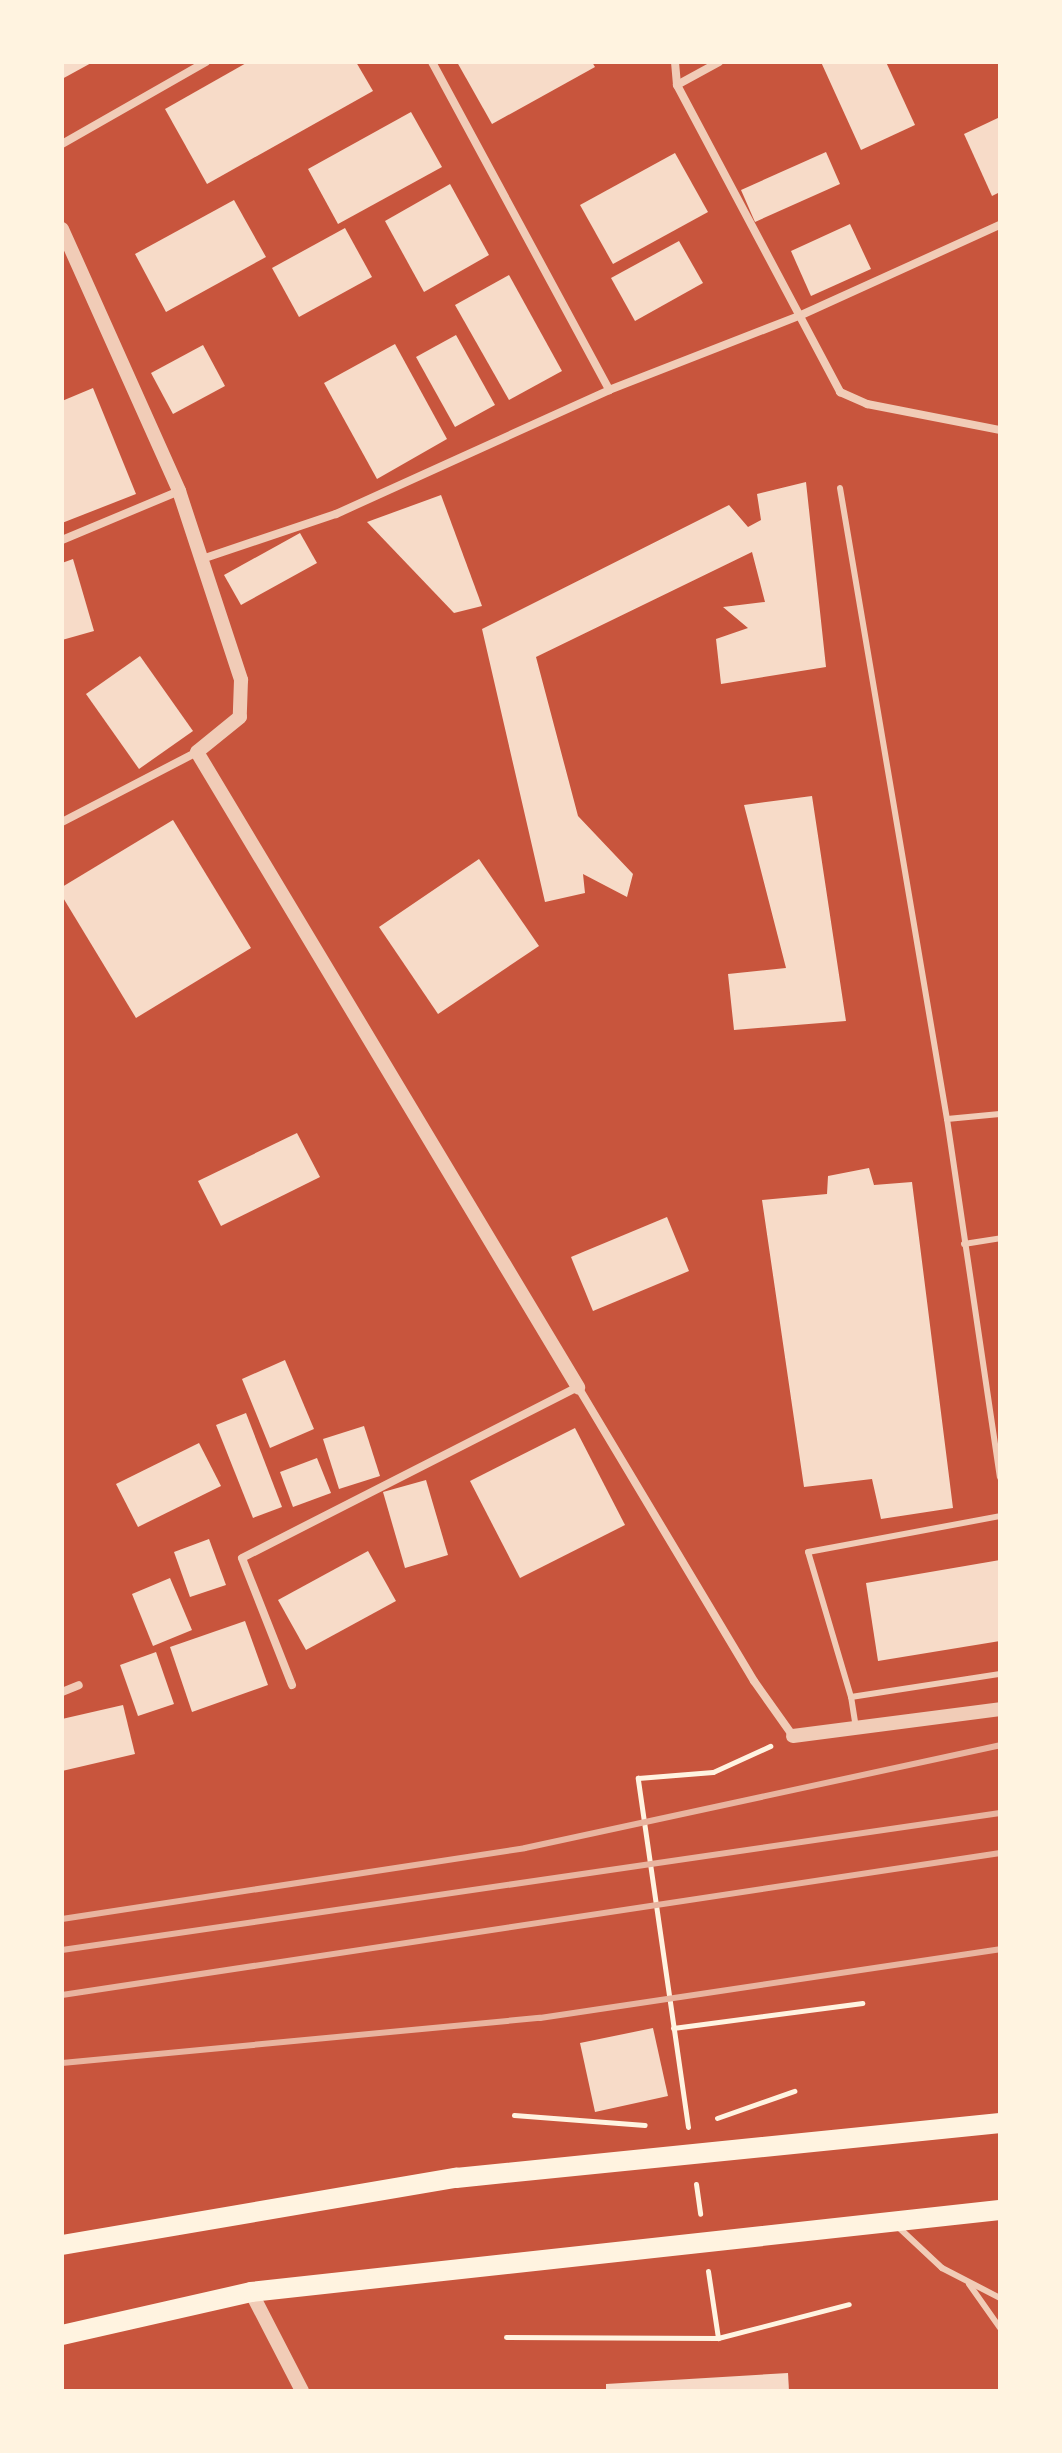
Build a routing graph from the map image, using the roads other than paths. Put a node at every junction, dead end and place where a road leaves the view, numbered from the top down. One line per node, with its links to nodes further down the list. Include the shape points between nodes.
1 (206, 62): 6 (street)
2 (432, 62): 10 (street)
3 (675, 62): 5 (street)
4 (719, 62): 5 (street)
5 (677, 85): 9 (street)
6 (62, 144)
7 (1000, 225): 9 (street)
8 (62, 229): 13 (street)
9 (799, 316): 10 (street); 11 (street, via 840,392 867,404)
10 (609, 390): 15 (street, via 336,514)
11 (1000, 430)
12 (840, 488): 19 (lane)
13 (179, 491): 14 (street); 15 (street)
14 (62, 540)
15 (202, 559): 16 (street, via 241,680 240,717)
16 (197, 752): 17 (street); 22 (street)
17 (62, 822)
18 (1000, 1114): 19 (lane)
19 (947, 1119): 21 (lane)
20 (1000, 1238): 21 (lane)
21 (964, 1244): 23 (lane)
22 (578, 1387): 27 (street, via 242,1558); 32 (street, via 754,1681)
23 (1000, 1477)
24 (1000, 1516): 29 (lane, via 808,1552)
25 (1000, 1674): 29 (lane)
26 (79, 1685): 28 (street)
27 (292, 1685)
28 (62, 1692)
29 (851, 1697): 31 (lane)
30 (1000, 1709): 31 (street)
31 (856, 1728): 32 (street)
32 (793, 1736)
33 (1000, 2123): 36 (main road, via 456,2178)
34 (1000, 2210): 35 (main road)
35 (893, 2222): 37 (lane, via 942,2268); 38 (main road)
36 (62, 2245)
37 (967, 2281): 39 (lane); 40 (lane)
38 (251, 2292): 41 (main road); 42 (street)
39 (1000, 2298)
40 (1000, 2328)
41 (62, 2335)
42 (302, 2391)

